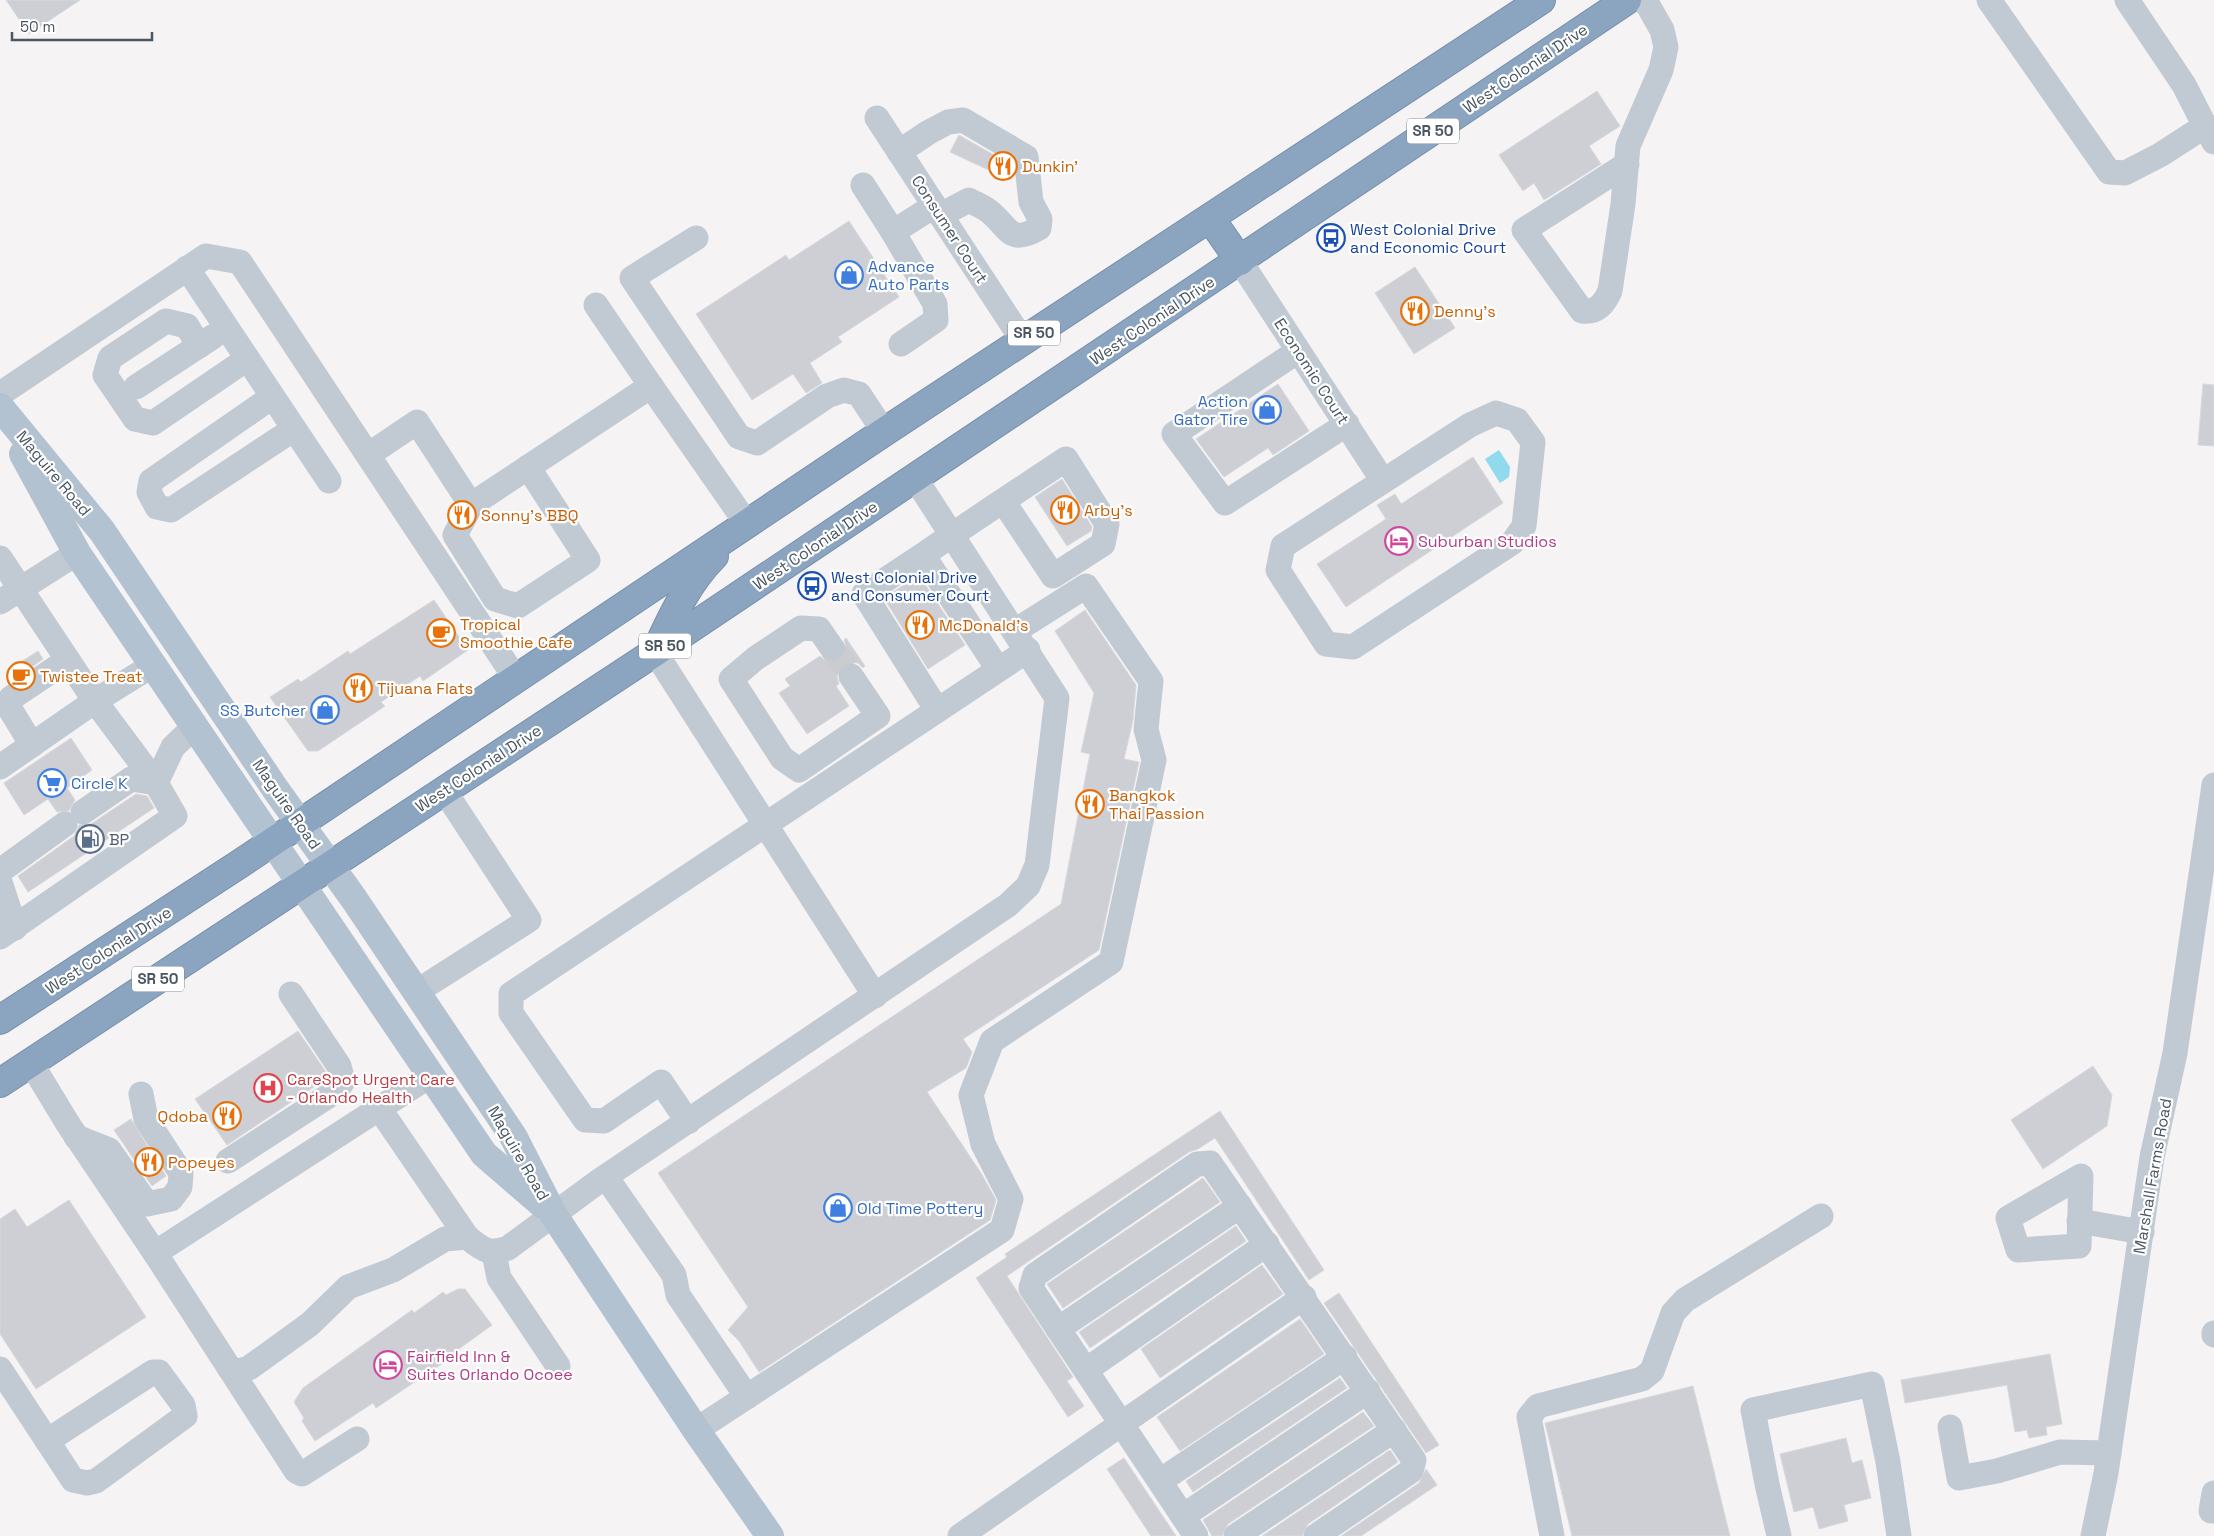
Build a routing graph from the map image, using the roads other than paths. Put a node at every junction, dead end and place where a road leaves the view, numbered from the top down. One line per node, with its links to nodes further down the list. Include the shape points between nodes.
1 (1541, 0): 12 (highway, West Colonial Drive / SR 50)
2 (1627, 0): 15 (highway, West Colonial Drive / SR 50)
3 (1645, 0): 9 (street, via 1662,30 1666,47 1661,70 1628,146)
4 (1989, 0): 7 (street, via 2109,172 2125,173)
5 (2127, 0): 7 (street, via 2184,85)
6 (876, 118): 8 (street, Consumer Court)
7 (2209, 134)
8 (899, 152): 11 (street, Consumer Court); 11 (street, via 948,122 963,120 1026,157 1031,202 1040,219 1039,228 1025,236 1017,236 989,210 969,200)
9 (1627, 164): 9 (street, via 1610,291 1599,308 1591,312 1582,311 1524,230)
10 (863, 185): 13 (street)
11 (937, 210): 13 (street); 19 (street, Consumer Court)
12 (1210, 218): 15 (highway); 19 (highway, West Colonial Drive / SR 50)
13 (893, 232): 20 (street, via 934,304 936,320)
14 (696, 238): 32 (street, via 632,278 739,437 757,442 827,396 844,390 858,394)
15 (1240, 261): 22 (street, Economic Court); 35 (highway, West Colonial Drive / SR 50)
16 (187, 268): 18 (street); 26 (street); 33 (street, via 206,256 240,262)
17 (596, 305): 24 (street)
18 (226, 328): 21 (street); 23 (street)
19 (1023, 340): 32 (highway, West Colonial Drive / SR 50)
20 (901, 344)
21 (199, 346): 23 (street, via 187,326 166,321 110,358 105,376 135,419 153,423); 25 (street)
22 (1298, 350): 30 (street, Economic Court); 30 (street, via 1174,434 1225,503)
23 (247, 359): 27 (street)
24 (651, 386): 34 (street); 40 (street)
25 (136, 387)
26 (0, 394)
27 (272, 397): 31 (street); 31 (street, via 152,481 148,492 157,507 171,510)
28 (0, 407): 67 (main road, Maguire Road, via 102,531)
29 (0, 411): 42 (main road, Maguire Road)
30 (1347, 424): 37 (street, Economic Court)
31 (294, 429): 36 (street)
32 (884, 432): 40 (highway, West Colonial Drive / SR 50)
33 (368, 455): 39 (street, via 417,422); 56 (street)
34 (528, 467): 39 (street); 39 (street, via 588,560 518,606 495,598 455,535)
35 (915, 478): 41 (street); 51 (highway, West Colonial Drive / SR 50)
36 (328, 481)
37 (1383, 481): 37 (street, via 1470,424 1496,413 1517,420 1533,442 1524,526 1513,542 1353,647 1326,644 1278,570 1283,546)
38 (1003, 501): 41 (street); 45 (street, via 1053,576); 45 (street, via 1066,459 1107,524 1103,544)
39 (471, 505)
40 (747, 524): 51 (highway, via 698,572); 56 (highway, West Colonial Drive / SR 50)
41 (953, 534): 43 (street); 49 (street)
42 (77, 553): 47 (street); 53 (main road, Maguire Road)
43 (923, 555): 54 (street); 58 (street, via 864,594)
44 (0, 558): 47 (street)
45 (1079, 559): 46 (street)
46 (1086, 586): 49 (street); 105 (street, via 1152,681 1146,729 1154,760 1111,962 992,1041 971,1095 983,1144 1011,1199 1002,1230)
47 (21, 589): 48 (street); 52 (street)
48 (0, 602)
49 (1022, 640): 54 (street); 77 (street, via 1057,698 1037,865 1028,886 1008,905)
50 (832, 648): 62 (street, via 819,629 801,628 731,679 782,758)
51 (655, 652): 65 (highway, West Colonial Drive / SR 50); 68 (street)
52 (68, 660): 57 (street); 60 (street, via 11,698 10,709)
53 (153, 665): 57 (street); 59 (main road, Maguire Road)
54 (998, 669): 58 (street)
55 (852, 676): 62 (street, via 878,716)
56 (516, 679): 67 (highway, West Colonial Drive / SR 50)
57 (96, 701): 60 (street); 63 (street)
58 (937, 710): 66 (street)
59 (195, 726): 63 (street, via 173,747); 69 (main road, Maguire Road)
60 (32, 745): 61 (street)
61 (0, 767)
62 (799, 770): 66 (street)
63 (156, 782): 71 (street, via 131,779); 74 (street, via 175,816)
64 (2214, 785): 92 (street, Marshall Farms Road, via 2175,1053 2152,1157)
65 (444, 790): 70 (highway, West Colonial Drive / SR 50); 75 (street, via 529,920)
66 (813, 792): 68 (street)
67 (300, 822): 69 (highway, West Colonial Drive / SR 50); 70 (main road, Maguire Road)
68 (764, 824): 77 (street); 84 (street, via 511,994 511,1013 585,1120 604,1121 661,1082)
69 (273, 841): 73 (main road, Maguire Road); 78 (highway, West Colonial Drive / SR 50)
70 (329, 866): 73 (highway, West Colonial Drive / SR 50); 75 (main road, Maguire Road)
71 (0, 871)
72 (0, 882): 74 (street)
73 (302, 884): 79 (highway, West Colonial Drive / SR 50); 80 (main road, Maguire Road)
74 (7, 932)
75 (416, 992): 89 (main road, Maguire Road, via 513,1136)
76 (291, 994): 86 (street, via 338,1066 343,1081 336,1090)
77 (875, 996): 84 (street)
78 (0, 1019)
79 (32, 1063): 81 (highway, West Colonial Drive / SR 50); 85 (street)
80 (431, 1075): 83 (street); 89 (main road, Maguire Road, via 484,1154)
81 (0, 1083)
82 (141, 1094): 85 (street, via 146,1119 181,1173 180,1187 171,1199 147,1204 109,1150)
83 (379, 1108): 93 (street); 95 (street)
84 (688, 1122): 87 (street)
85 (76, 1137): 95 (street)
86 (228, 1161)
87 (606, 1177): 89 (street); 105 (street, via 674,1275 678,1295)
88 (1240, 1206): 94 (street); 98 (street); 98 (street, via 1210,1162 1189,1169 1034,1275 1031,1288)
89 (553, 1214): 96 (street, via 508,1248); 108 (main road, Maguire Road)
90 (1821, 1216): 121 (street, via 1685,1300 1673,1313 1652,1371 1642,1379 1538,1406 1529,1417)
91 (2079, 1221): 92 (street)
92 (2142, 1232): 112 (street, Marshall Farms Road)
93 (467, 1238): 96 (street); 102 (street, via 445,1239 393,1270 348,1287 310,1324 249,1368)
94 (1267, 1244): 97 (street); 103 (street)
95 (155, 1253): 102 (street)
96 (494, 1253): 100 (street, via 499,1278)
97 (1304, 1297): 99 (street); 106 (street)
98 (1058, 1329): 103 (street)
99 (1345, 1357): 104 (street); 113 (street)
100 (558, 1366)
101 (0, 1369): 111 (street)
102 (230, 1369): 110 (street, via 296,1472 302,1474)
103 (1086, 1370): 106 (street)
104 (1368, 1391): 109 (street); 116 (street)
105 (747, 1397): 108 (street)
106 (1121, 1422): 113 (street); 118 (street)
107 (1950, 1427): 112 (street, via 1959,1478 1997,1471 2060,1452)
108 (696, 1430): 117 (main road, Maguire Road)
109 (1394, 1430): 119 (street); 120 (street, via 1414,1460 1411,1471)
110 (357, 1439)
111 (47, 1441): 111 (street, via 73,1480 87,1483 96,1481 186,1416 159,1372 153,1372)
112 (2109, 1453): 124 (street, Marshall Farms Road)
113 (1160, 1481): 116 (street)
114 (2214, 1493): 115 (street, via 2211,1511)
115 (2214, 1511)
116 (1189, 1526)
117 (770, 1536)
118 (960, 1536)
119 (1236, 1536)
120 (1316, 1536)
121 (1552, 1536)
122 (1779, 1536): 123 (street, via 1753,1410 1872,1384)
123 (1899, 1536)
124 (2092, 1536)

